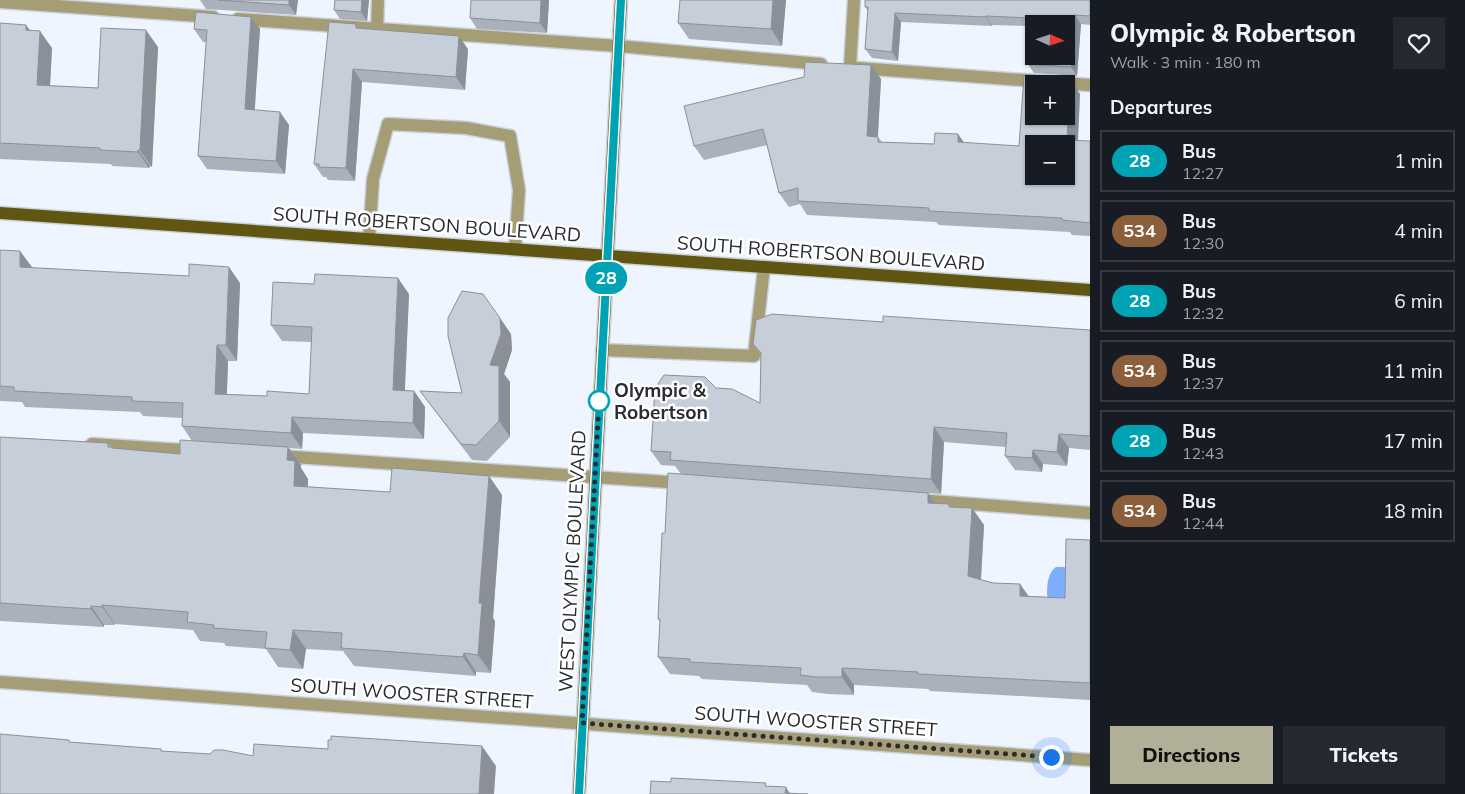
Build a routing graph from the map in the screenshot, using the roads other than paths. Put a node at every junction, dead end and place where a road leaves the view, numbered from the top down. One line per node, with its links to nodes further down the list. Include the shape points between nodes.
1 (378, 0): 5 (street)
2 (621, 0): 6 (main road, WEST OLYMPIC BOULEVARD)
3 (854, 0): 7 (street)
4 (0, 2): 5 (street)
5 (376, 30): 6 (street)
6 (618, 46): 7 (street); 12 (main road, WEST OLYMPIC BOULEVARD)
7 (841, 66): 8 (street)
8 (1090, 85)
9 (0, 213): 10 (main road, SOUTH ROBERTSON BOULEVARD)
10 (369, 239): 11 (main road, SOUTH ROBERTSON BOULEVARD); 11 (street, via 372,179 388,124 466,128 510,136 519,190)
11 (515, 249): 12 (main road, SOUTH ROBERTSON BOULEVARD)
12 (607, 255): 13 (main road, SOUTH ROBERTSON BOULEVARD); 15 (main road, WEST OLYMPIC BOULEVARD)
13 (764, 267): 14 (main road, SOUTH ROBERTSON BOULEVARD); 15 (street, via 754,356)
14 (1090, 290)
15 (602, 350): 19 (main road, WEST OLYMPIC BOULEVARD)
16 (79, 443): 17 (street)
17 (207, 451)
18 (266, 455): 19 (street)
19 (595, 476): 20 (street); 24 (main road, WEST OLYMPIC BOULEVARD)
20 (696, 484)
21 (903, 499): 22 (street)
22 (1090, 513)
23 (0, 682): 24 (street, SOUTH WOOSTER STREET)
24 (582, 723): 25 (street, SOUTH WOOSTER STREET); 26 (main road, WEST OLYMPIC BOULEVARD)
25 (1090, 760)
26 (578, 794)

